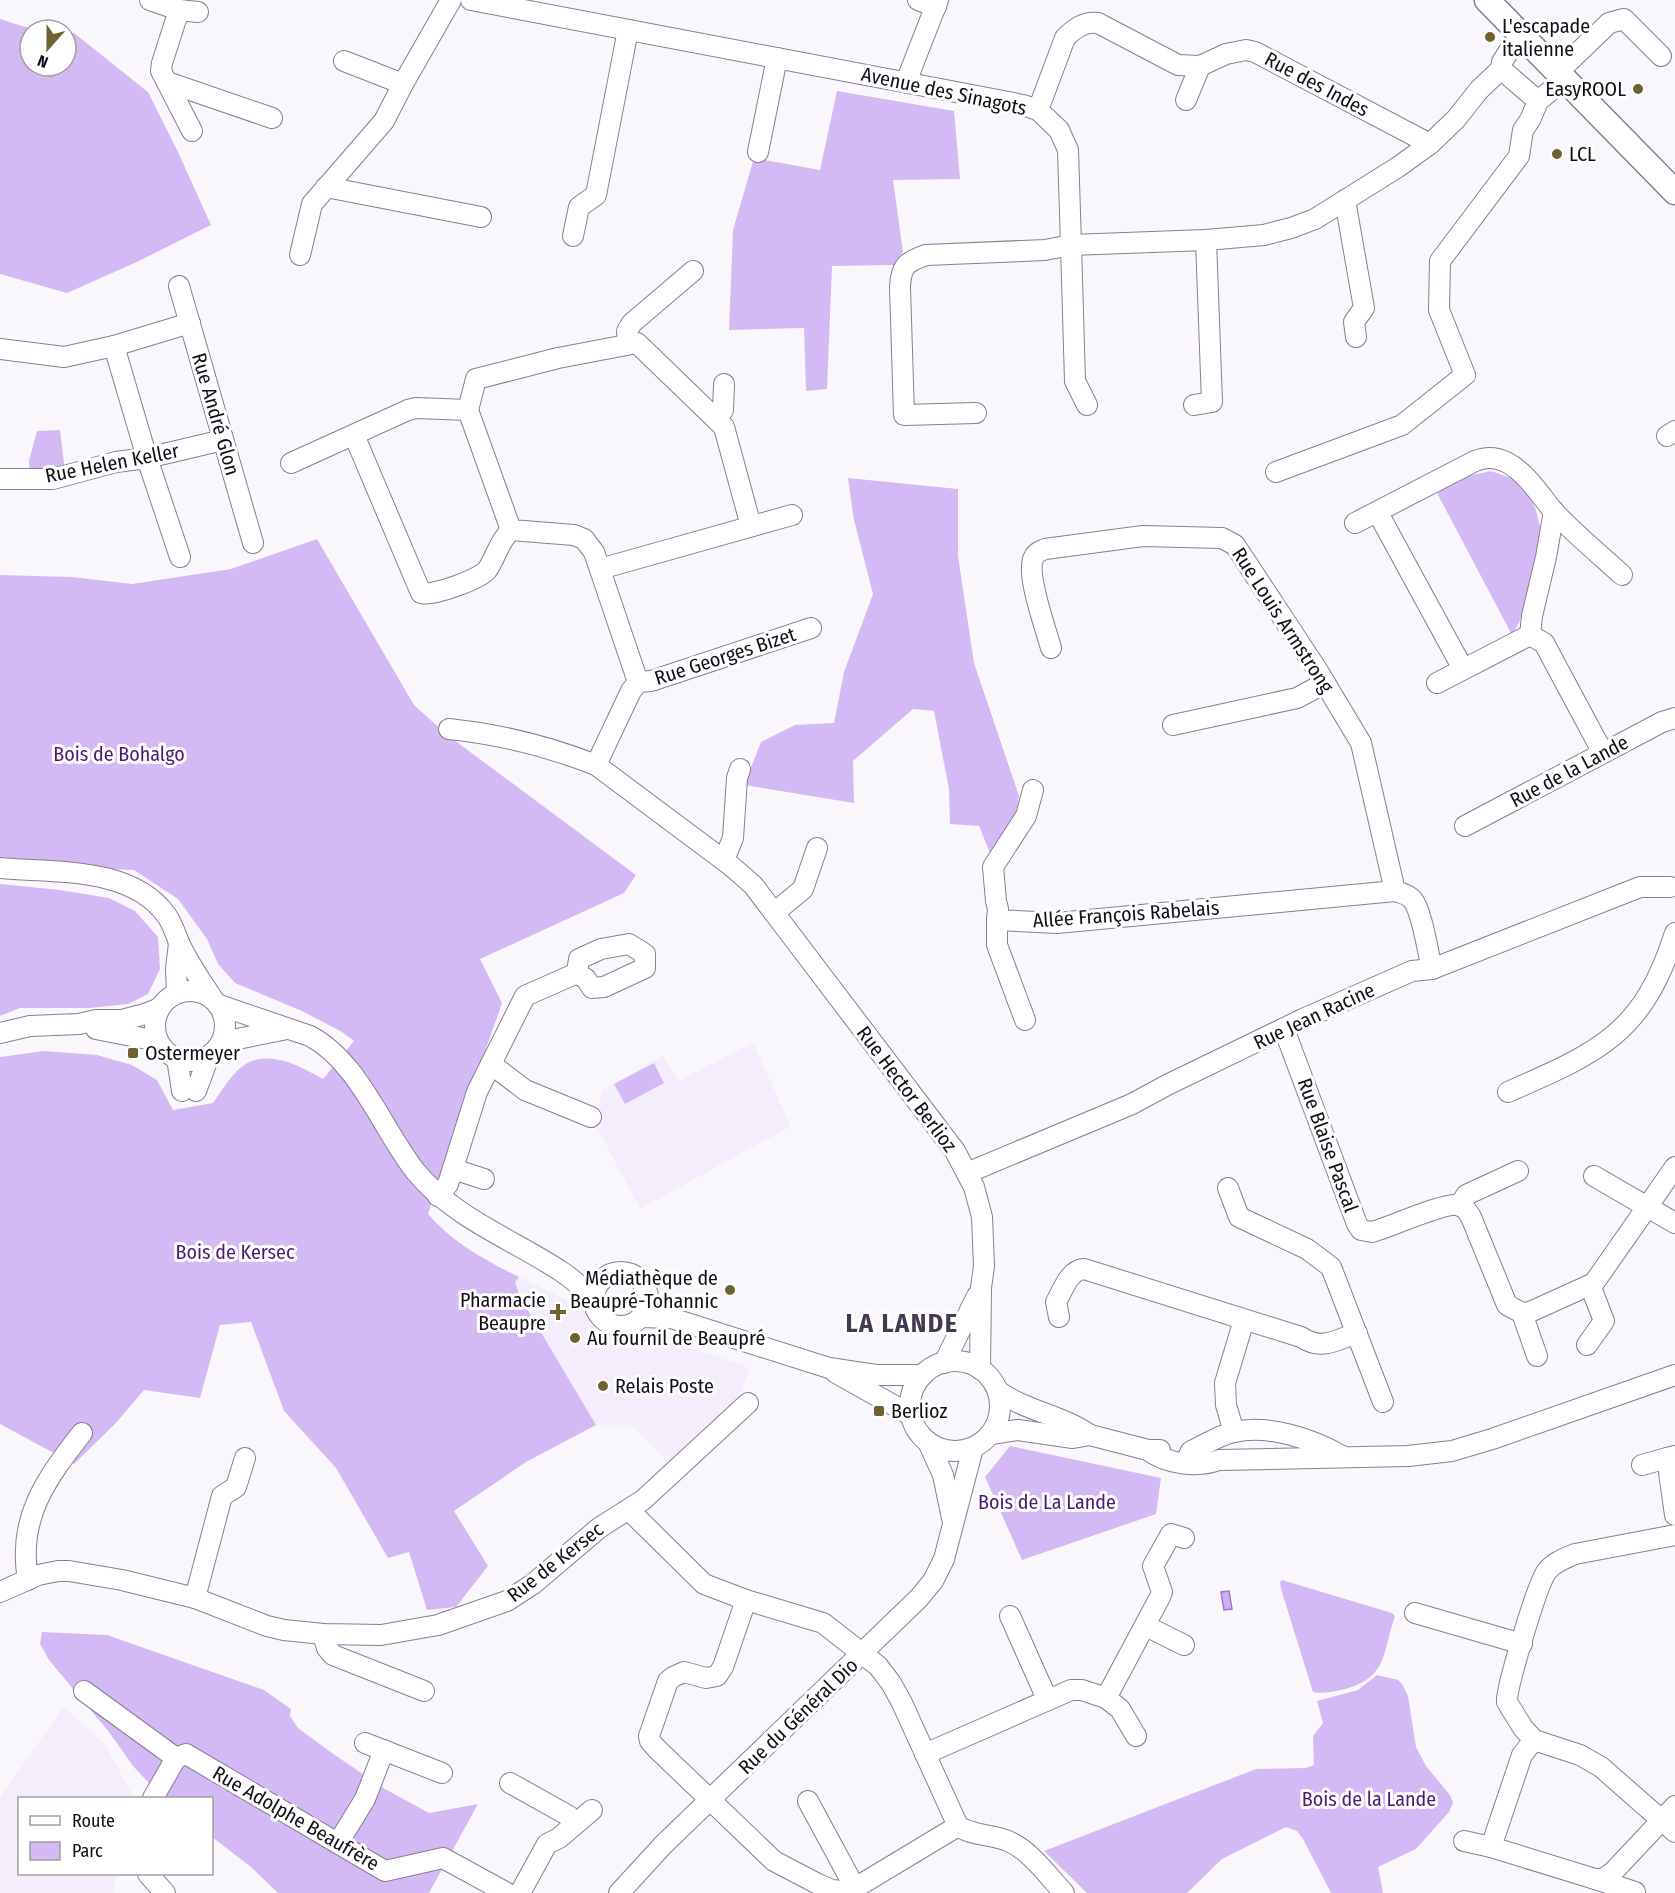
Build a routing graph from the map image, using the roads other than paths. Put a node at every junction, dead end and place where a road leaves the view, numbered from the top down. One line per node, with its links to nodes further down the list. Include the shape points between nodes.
1 (150, 0): 14 (street, via 189,11 162,63 161,71)
2 (451, 0): 16 (street)
3 (471, 0): 6 (street, Avenue des Sinagots)
4 (1487, 0): 7 (main road)
5 (931, 2): 15 (street)
6 (628, 30): 9 (street, Avenue des Sinagots); 28 (street, via 596,195 579,207)
7 (1522, 36): 12 (street); 13 (main road)
8 (1661, 56): 13 (street, via 1624,19 1609,23)
9 (777, 58): 15 (street, Avenue des Sinagots); 23 (street)
10 (344, 61): 16 (street)
11 (1200, 66): 17 (street); 19 (street, via 1178,65 1090,22 1065,38); 22 (street, Rue des Indes, via 1226,54 1255,52)
12 (1501, 69): 18 (street); 22 (street)
13 (1562, 76): 18 (street); 25 (main road)
14 (167, 82): 20 (street); 21 (street)
15 (906, 82): 19 (street, Avenue des Sinagots)
16 (403, 84): 24 (street, via 384,121)
17 (1186, 100)
18 (1538, 101): 49 (street, via 1523,130 1519,156 1440,261 1439,310 1465,375 1402,424)
19 (1038, 110): 30 (street, Avenue des Sinagots, via 1059,130 1068,150)
20 (272, 118)
21 (192, 130)
22 (1430, 144): 26 (street)
23 (758, 152)
24 (326, 187): 27 (street); 31 (street, via 312,204)
25 (1675, 192)
26 (1346, 200): 29 (street, via 1291,228 1264,235); 35 (street, via 1364,308 1354,322)
27 (481, 216)
28 (573, 236)
29 (1206, 240): 30 (street); 41 (street, via 1212,402)
30 (1071, 245): 40 (street, Avenue des Sinagots, via 1075,381); 43 (street, via 1045,250 926,255 910,261 901,272 904,415)
31 (300, 255)
32 (693, 271): 36 (street, via 632,323 627,331)
33 (179, 286): 34 (street, Rue André Glon)
34 (190, 323): 37 (street); 46 (street, Rue André Glon)
35 (1356, 337)
36 (628, 343): 42 (street, via 476,379); 44 (street, via 637,343)
37 (114, 345): 38 (street, via 64,357); 47 (street)
38 (0, 349)
39 (724, 384): 44 (street, via 723,411)
40 (1087, 405)
41 (1194, 405)
42 (468, 410): 45 (street, via 416,408); 56 (street)
43 (976, 413)
44 (716, 419): 55 (street, via 724,427)
45 (354, 435): 48 (street); 56 (street, via 421,593 426,595 480,576)
46 (223, 440): 47 (street, Rue Helen Keller); 57 (street, Rue André Glon)
47 (147, 458): 50 (street, Rue Helen Keller, via 53,478); 58 (street)
48 (291, 463)
49 (1275, 472)
50 (0, 479)
51 (1554, 511): 52 (street, via 1508,463 1484,458); 60 (street); 62 (street)
52 (1378, 513): 54 (street); 64 (street)
53 (792, 515): 55 (street)
54 (1355, 523)
55 (752, 526): 59 (street)
56 (512, 530): 59 (street, via 574,535 588,544)
57 (253, 543)
58 (180, 557)
59 (600, 569): 65 (street)
60 (1622, 574)
61 (811, 628): 65 (street, Rue Georges Bizet)
62 (1530, 635): 64 (street); 71 (street, via 1544,643)
63 (1051, 648): 66 (street, Rue Louis Armstrong, via 1033,580 1032,559 1036,553 1143,536 1222,538 1235,545)
64 (1463, 669): 67 (street)
65 (638, 682): 72 (street)
66 (1325, 683): 69 (street, via 1297,698); 80 (street, Rue Louis Armstrong, via 1361,743)
67 (1437, 683)
68 (1675, 718): 71 (street, Rue de la Lande)
69 (1173, 725)
70 (449, 729): 72 (street, Rue Hector Berlioz, via 502,738)
71 (1603, 753): 75 (street, Rue de la Lande)
72 (596, 765): 77 (street, Rue Hector Berlioz)
73 (740, 769): 77 (street, via 733,838)
74 (1033, 790): 82 (street, via 1026,816 993,867)
75 (1465, 826)
76 (817, 848): 81 (street, via 803,889)
77 (724, 860): 81 (street, Rue Hector Berlioz, via 753,885)
78 (0, 868): 84 (street, via 90,875 128,884 156,902 175,929)
79 (1673, 888): 85 (street, Rue Jean Racine, via 1640,887)
80 (1395, 891): 82 (street, Allée François Rabelais, via 1057,923); 85 (street, via 1406,894 1418,910)
81 (774, 913): 104 (street, Rue Hector Berlioz, via 955,1151)
82 (998, 920): 90 (street, via 997,945)
83 (1675, 933): 99 (street, via 1664,966 1644,1004 1618,1033 1575,1062)
84 (179, 943): 87 (street); 88 (street)
85 (1432, 969): 93 (street, Rue Jean Racine, via 1412,971)
86 (577, 973): 98 (street, via 525,996)
87 (177, 993): 88 (street, via 200,992); 89 (street)
88 (215, 1001): 92 (street); 96 (street, via 226,1023)
89 (160, 1008): 91 (street, via 132,1018); 95 (street, via 155,1027)
90 (1025, 1020)
91 (79, 1024): 94 (street, via 30,1026); 95 (street, via 147,1039)
92 (288, 1029): 96 (street); 108 (street, via 310,1036 335,1053 403,1155)
93 (1284, 1029): 104 (street, Rue Jean Racine, via 1132,1104); 109 (street, Rue Blaise Pascal, via 1361,1230 1372,1232)
94 (0, 1033)
95 (161, 1046): 97 (street)
96 (215, 1049): 97 (street, via 200,1060); 97 (street, via 189,1091)
97 (177, 1058)
98 (491, 1064): 100 (street, via 525,1090); 102 (street, via 477,1092)
99 (1508, 1092)
100 (591, 1117)
101 (1675, 1167): 110 (street)
102 (453, 1169): 106 (street); 108 (street, via 448,1185)
103 (1518, 1171): 109 (street, Rue Blaise Pascal, via 1466,1195)
104 (967, 1173): 115 (street, Rue Hector Berlioz, via 982,1217)
105 (1594, 1176): 110 (street)
106 (484, 1179)
107 (1228, 1188): 123 (street, via 1239,1217 1307,1249 1329,1265)
108 (438, 1196): 112 (street)
109 (1460, 1206): 118 (street, via 1471,1217 1507,1305)
110 (1649, 1207): 111 (street); 114 (street)
111 (1675, 1223)
112 (561, 1271): 113 (street); 117 (street)
113 (603, 1279): 116 (street, via 617,1272 634,1275); 117 (street)
114 (1590, 1285): 118 (street); 124 (street, via 1604,1321)
115 (981, 1288): 126 (street, Rue Hector Berlioz); 128 (street, Rue Hector Berlioz)
116 (648, 1295): 119 (street); 121 (street)
117 (595, 1299): 119 (street, via 597,1310 610,1323 628,1325)
118 (1522, 1313): 125 (street)
119 (641, 1317): 121 (street)
120 (1059, 1317): 122 (street, via 1056,1302 1071,1275 1084,1269)
121 (671, 1318): 127 (street)
122 (1244, 1320): 123 (street, via 1319,1345); 135 (street, via 1225,1383)
123 (1357, 1333): 132 (street)
124 (1587, 1345)
125 (1537, 1356)
126 (944, 1363): 128 (street, via 969,1363); 129 (street)
127 (829, 1368): 129 (street, via 876,1376); 134 (street)
128 (980, 1369): 131 (street)
129 (923, 1375): 134 (street, via 911,1400)
130 (1675, 1375): 145 (street, via 1462,1449)
131 (998, 1391): 137 (street, via 1000,1413); 138 (street, via 1010,1400 1077,1426)
132 (1383, 1402)
133 (748, 1403): 148 (street, Rue de Kersec)
134 (911, 1415): 139 (street)
135 (1234, 1432): 142 (street); 145 (street, via 1287,1433)
136 (82, 1433): 153 (street, via 39,1496 25,1540)
137 (991, 1434): 138 (street, via 1018,1430 1073,1438); 140 (street)
138 (1090, 1436): 141 (street)
139 (928, 1442): 140 (street, via 950,1451); 150 (street, Rue du Général Dio, via 943,1474)
140 (973, 1448): 150 (street, Rue du Général Dio)
141 (1148, 1450): 142 (street); 146 (street, via 1179,1462 1207,1464)
142 (1189, 1455): 146 (street)
143 (1671, 1457): 147 (street); 149 (street)
144 (245, 1458): 155 (street, via 236,1487 222,1496)
145 (1344, 1458): 146 (street)
146 (1219, 1460)
147 (1642, 1465)
148 (630, 1509): 156 (street, via 698,1580); 160 (street, Rue de Kersec, via 599,1527 533,1584 507,1601 438,1625 400,1633)
149 (1675, 1515)
150 (953, 1524): 163 (street, Rue du Général Dio, via 944,1559 933,1581)
151 (1675, 1535): 161 (street, via 1584,1552 1548,1569)
152 (1185, 1538): 159 (street, via 1171,1534 1153,1566 1162,1592)
153 (28, 1580): 154 (street, Rue de Kersec); 155 (street, Rue de Kersec, via 48,1572 69,1571)
154 (0, 1592)
155 (195, 1598): 160 (street, Rue de Kersec, via 276,1628)
156 (746, 1600): 163 (street, via 823,1623); 175 (street, via 720,1672 712,1678 684,1672 668,1681 650,1736 657,1749)
157 (1415, 1612): 161 (street)
158 (1010, 1616): 167 (street)
159 (1146, 1626): 162 (street); 166 (street)
160 (323, 1634): 165 (street, via 333,1655)
161 (1522, 1644): 169 (street, via 1507,1702)
162 (1184, 1645)
163 (862, 1654): 170 (street, via 891,1683); 175 (street, Rue du Général Dio)
164 (84, 1691): 171 (street, Rue Adolphe Beaufrère)
165 (424, 1691)
166 (1107, 1698): 167 (street, via 1076,1690); 168 (street, via 1120,1709)
167 (1047, 1699): 170 (street)
168 (1136, 1736)
169 (1534, 1740): 178 (street, via 1580,1755 1601,1767); 183 (street, via 1522,1755)
170 (925, 1754): 180 (street)
171 (181, 1756): 174 (street); 182 (street, Rue Adolphe Beaufrère)
172 (442, 1773): 182 (street, via 374,1746 365,1799)
173 (510, 1783): 179 (street, via 569,1816)
174 (154, 1797)
175 (711, 1800): 186 (street, via 774,1861 832,1890); 191 (street, Rue du Général Dio)
176 (808, 1802): 186 (street)
177 (592, 1810): 179 (street)
178 (1671, 1819): 185 (street, via 1613,1872)
179 (574, 1824): 190 (street, via 543,1849)
180 (958, 1826): 186 (street); 192 (street, via 1013,1843)
181 (1464, 1841): 183 (street)
182 (338, 1843): 189 (street, Rue Adolphe Beaufrère, via 385,1871 443,1858)
183 (1491, 1847): 185 (street)
184 (149, 1875): 188 (street)
185 (1595, 1879): 187 (street)
186 (855, 1888)
187 (1635, 1892)
188 (165, 1893)
189 (507, 1893)
190 (520, 1893)
191 (619, 1893)
192 (1064, 1893)

